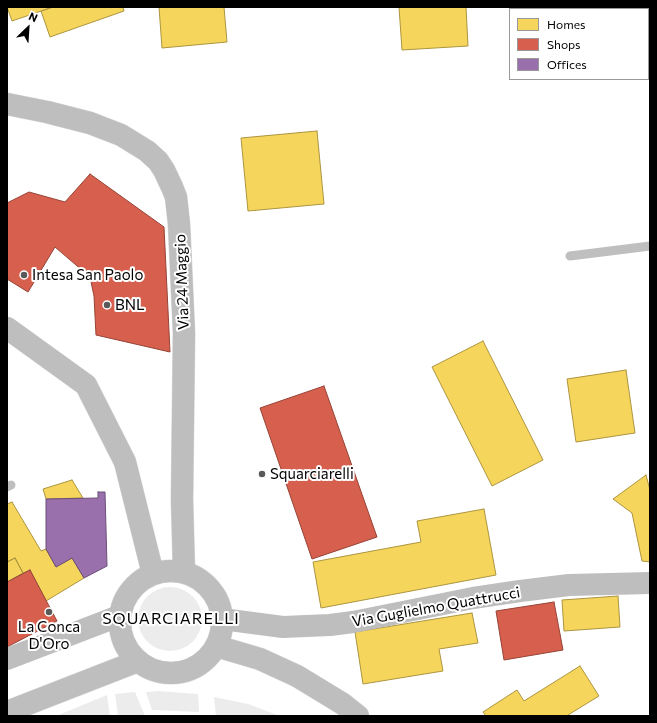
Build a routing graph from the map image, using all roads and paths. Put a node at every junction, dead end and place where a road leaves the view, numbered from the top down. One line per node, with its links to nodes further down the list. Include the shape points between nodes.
1 (7, 104): 3 (main road, Via 24 Maggio, via 90,123 121,135 158,161 176,197 184,333)
2 (7, 328): 4 (main road, via 86,385 125,462)
3 (184, 572): 4 (main road, via 169,570); 7 (main road, via 199,579 211,590)
4 (153, 574): 6 (main road, via 140,580 130,590)
5 (650, 583): 7 (main road, Via Guglielmo Quattrucci, via 568,585 520,591 330,625 283,627)
6 (119, 616): 9 (main road); 10 (main road, via 127,648)
7 (222, 619): 8 (main road, via 221,633)
8 (216, 646): 10 (main road, via 207,658 195,667 181,672 165,673 151,669); 12 (main road, via 260,659 298,676 338,700)
9 (7, 659)
10 (138, 661): 11 (main road)
11 (7, 712)
12 (358, 716)

